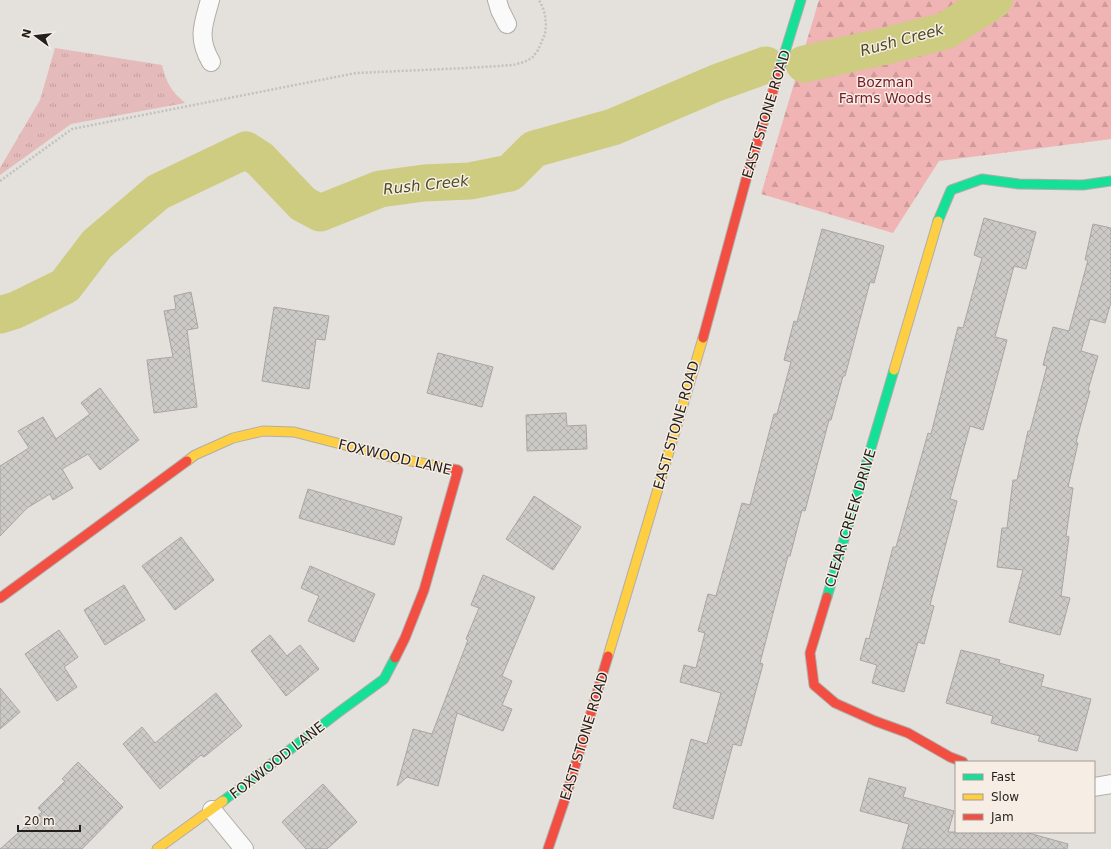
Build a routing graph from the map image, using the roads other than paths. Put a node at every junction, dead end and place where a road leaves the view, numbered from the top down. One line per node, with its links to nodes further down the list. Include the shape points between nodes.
1 (210, 0): 5 (street, via 202,31 203,43)
2 (497, 0): 4 (street)
3 (800, 0): 14 (street, EAST STONE ROAD, via 672,442)
4 (507, 24)
5 (211, 62)
6 (1111, 181): 8 (street, CLEAR CREEK DRIVE, via 1083,185 1019,184 982,179 951,190 938,221 810,653 814,684 835,703 908,733)
7 (0, 598): 11 (street, FOXWOOD LANE, via 196,455 233,438 263,431 294,432 391,457 458,470 424,590 405,638 384,679)
8 (960, 761)
9 (1111, 784): 10 (street)
10 (1095, 787)
11 (212, 810): 12 (street, FOXWOOD LANE); 13 (street)
12 (156, 849)
13 (244, 849)
14 (548, 849)

